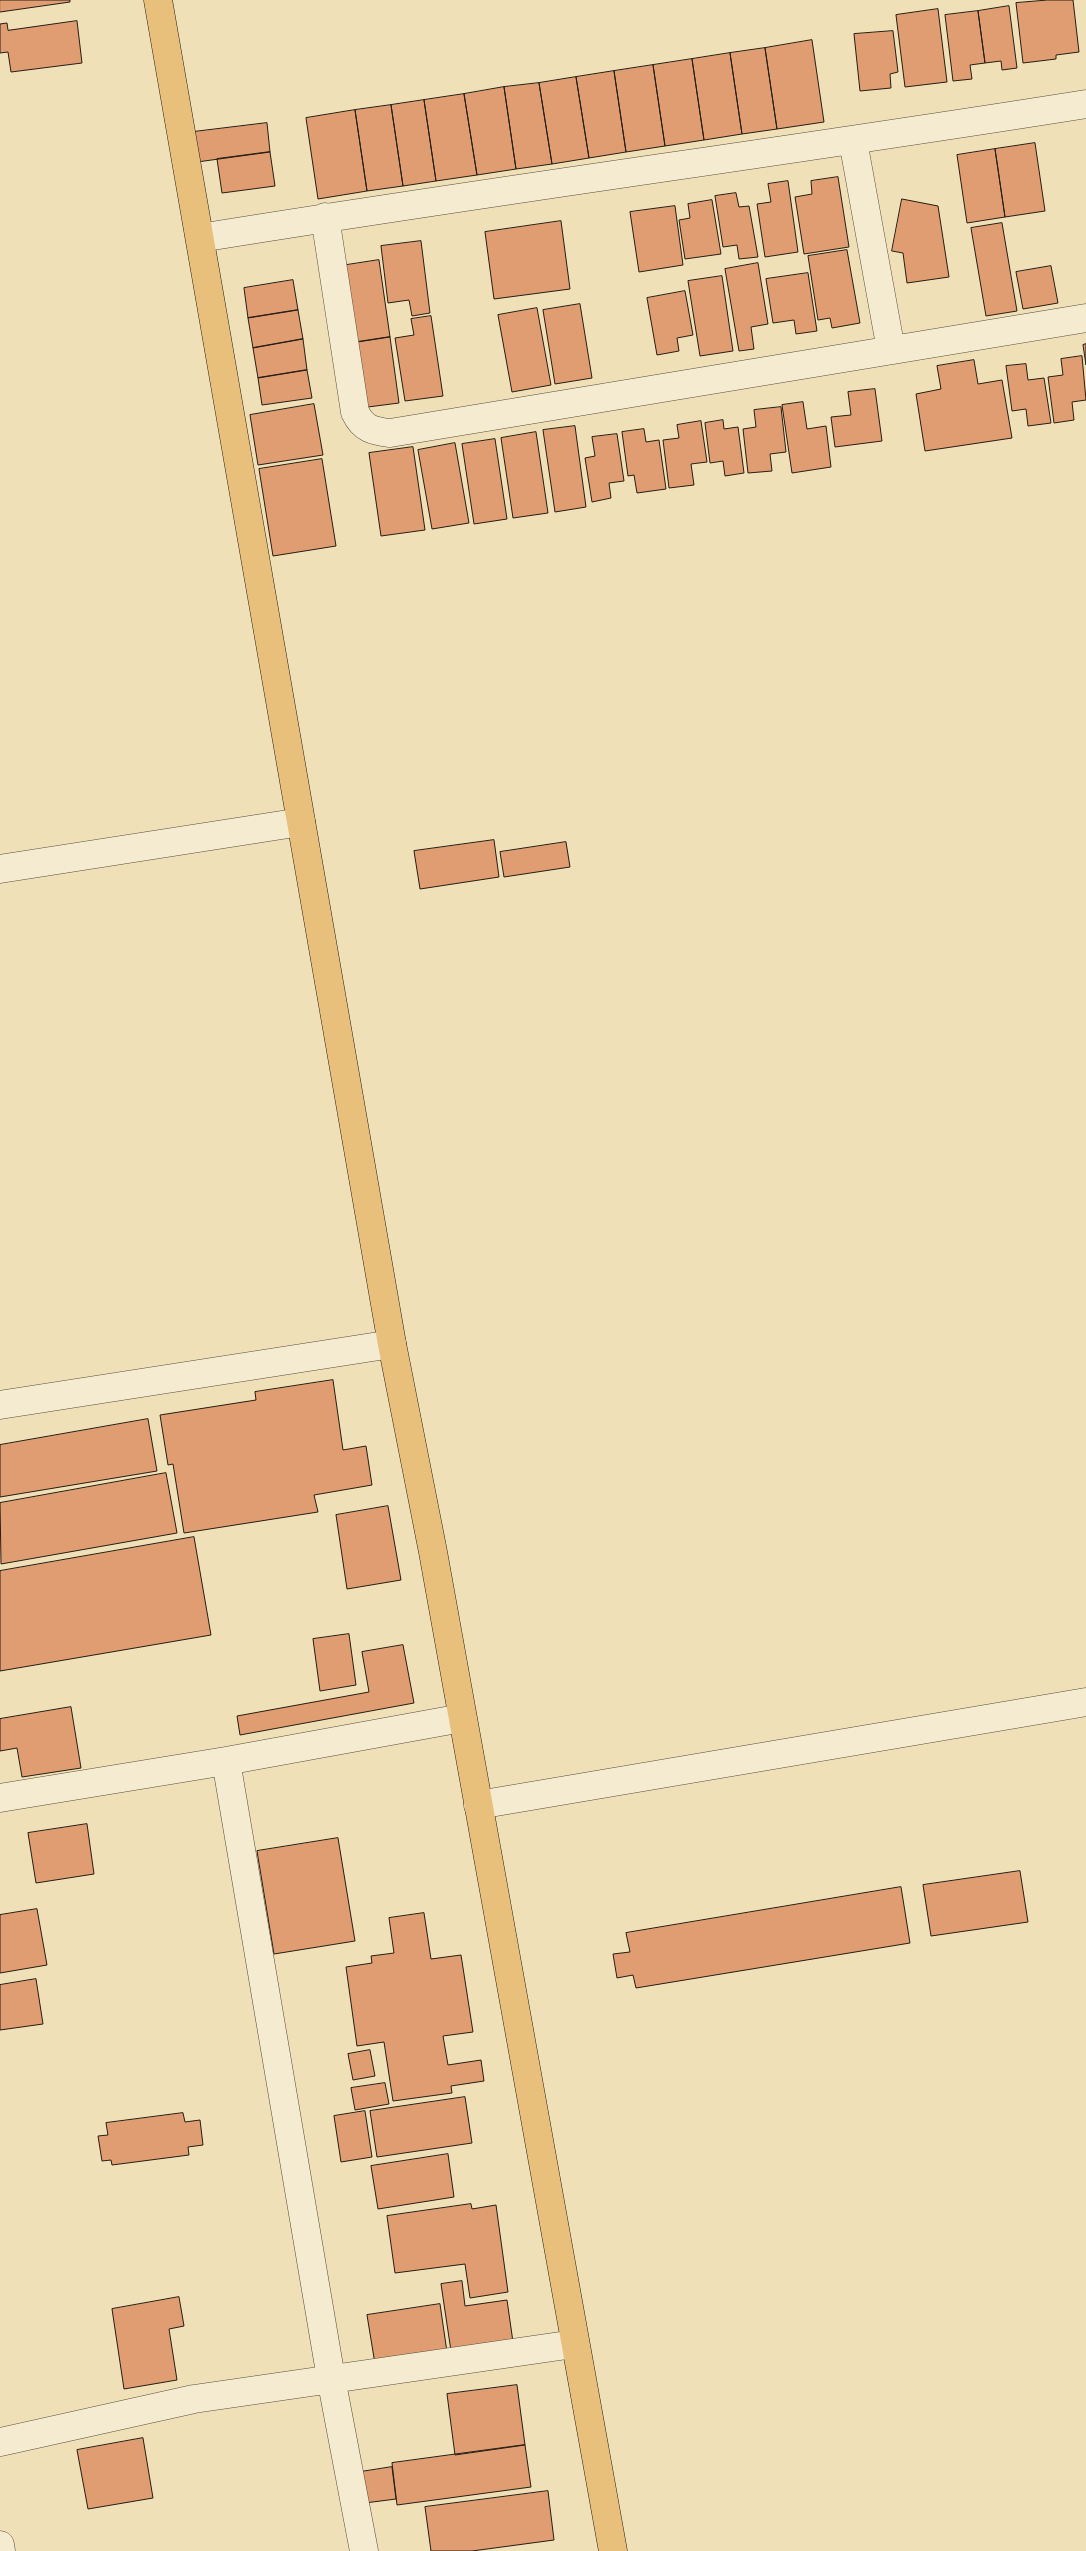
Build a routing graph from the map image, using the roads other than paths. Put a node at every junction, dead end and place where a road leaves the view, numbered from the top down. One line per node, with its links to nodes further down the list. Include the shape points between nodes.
1 (158, 0): 5 (main road)
2 (1086, 104): 3 (street)
3 (853, 141): 4 (street); 7 (street)
4 (325, 218): 5 (street); 7 (street, via 355,412 360,423 371,431 390,433)
5 (200, 238): 8 (main road)
6 (1086, 318): 7 (street)
7 (891, 350)
8 (301, 822): 9 (street); 10 (main road)
9 (0, 870)
10 (392, 1344): 11 (street); 13 (main road)
11 (0, 1405)
12 (1086, 1702): 16 (street)
13 (462, 1718): 14 (street); 16 (main road)
14 (226, 1761): 15 (street); 18 (street)
15 (0, 1798)
16 (478, 1805): 17 (main road)
17 (574, 2344): 18 (street); 23 (main road)
18 (331, 2378): 19 (street, via 194,2399); 22 (street)
19 (0, 2442)
20 (0, 2545): 21 (street)
21 (1, 2551)
22 (364, 2551)
23 (613, 2551)

